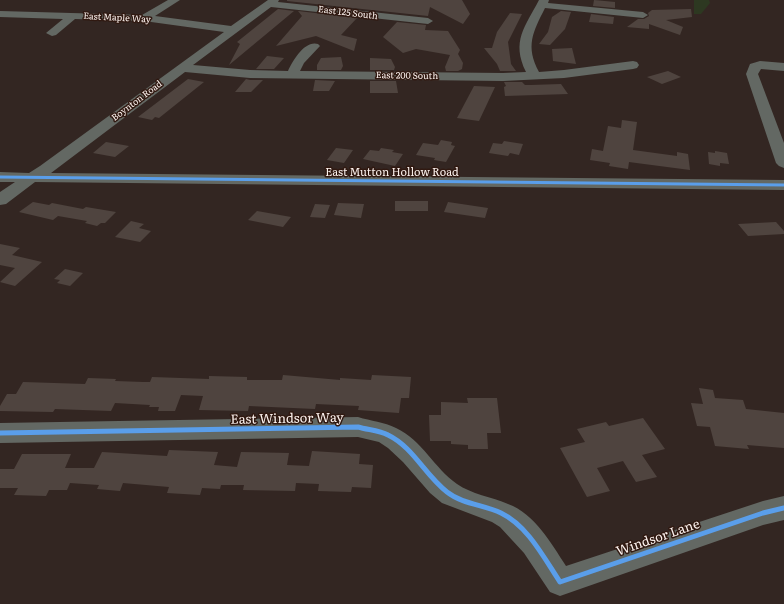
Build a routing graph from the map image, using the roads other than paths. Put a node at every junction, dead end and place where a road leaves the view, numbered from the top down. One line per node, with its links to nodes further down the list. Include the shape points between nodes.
1 (175, 0): 7 (street)
2 (271, 2): 8 (street, East 125 South); 9 (street, Boynton Road)
3 (542, 3): 5 (street); 16 (street, via 524,48)
4 (0, 14): 6 (street, East Maple Way)
5 (643, 15)
6 (73, 16): 7 (street, East Maple Way); 10 (street)
7 (144, 18): 9 (street, East Maple Way)
8 (428, 21)
9 (233, 30): 14 (street, Boynton Road)
10 (52, 33)
11 (314, 46): 15 (street, via 298,62)
12 (633, 65): 16 (street, East 200 South, via 564,74)
13 (784, 67): 17 (street, via 760,65 754,67 752,74)
14 (181, 68): 15 (street, East 200 South, via 250,74); 19 (street, Boynton Road)
15 (293, 74): 16 (street, East 200 South, via 417,71 503,77)
16 (534, 75)
17 (784, 163)
18 (0, 177): 19 (street, East Mutton Hollow Road)
19 (29, 179): 20 (street, East Mutton Hollow Road); 21 (street, Boynton Road)
20 (784, 185)
21 (0, 200)
22 (0, 433): 24 (street, East Windsor Way, via 358,428 387,435 409,450 448,493 502,514 515,522)
23 (784, 508): 24 (street, Windsor Lane, via 560,582)
24 (548, 563)

